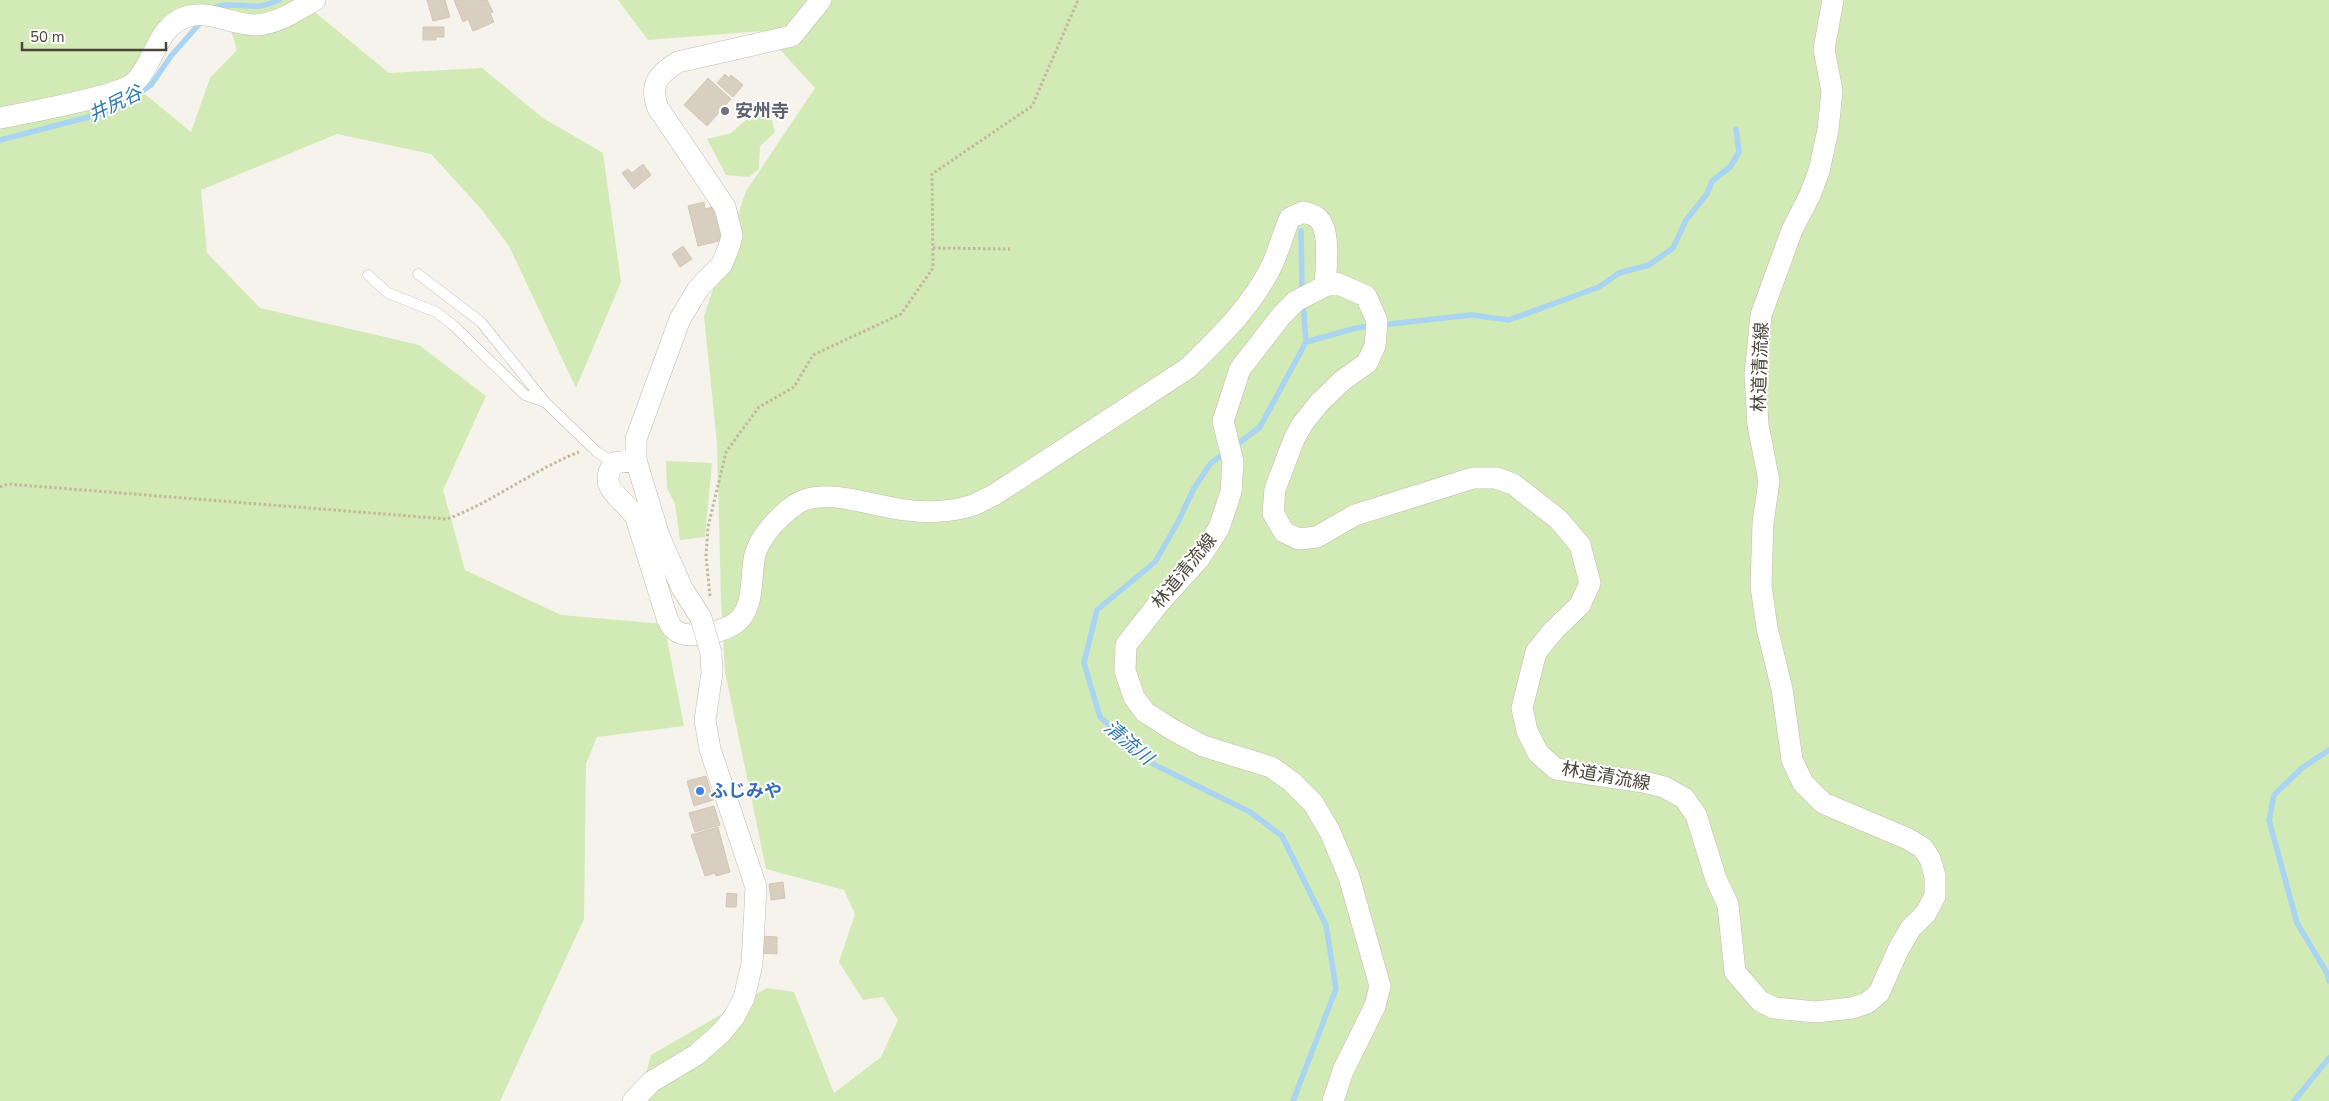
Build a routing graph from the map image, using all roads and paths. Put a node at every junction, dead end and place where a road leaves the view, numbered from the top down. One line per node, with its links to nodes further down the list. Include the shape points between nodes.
1 (315, 0): 5 (street, via 278,21 256,25 188,16 174,23 161,36 134,83 112,93)
2 (821, 0): 13 (street, via 792,36 678,62 666,68 656,82 653,95 658,108 725,207 732,235 722,264 698,289 680,319 640,426)
3 (1078, 0): 6 (path, via 1032,106 932,174)
4 (1833, 0): 10 (street, 林道清流線, via 1824,49 1832,92 1819,171 1792,230 1761,315 1755,375 1758,425 1769,480 1763,523 1761,586 1767,628 1782,689 1792,760 1803,783 1823,802 1923,848 1935,876 1935,896 1926,913 1899,948 1879,993 1867,1003 1816,1012 1774,1008 1760,1001 1735,972 1728,905 1716,880 1696,815 1684,798 1664,787 1644,782 1556,769 1538,753 1527,731 1522,708 1536,652 1580,605 1590,583 1580,545 1558,519 1513,484 1496,478 1473,478 1355,515 1317,537 1299,539 1284,532 1272,513 1275,489 1295,438 1320,402 1367,363 1375,346 1378,326 1366,296 1336,284)
5 (0, 118)
6 (933, 248): 7 (path); 15 (path, via 933,268 901,314 813,355 794,387 759,407 726,452 708,527 706,556 711,593)
7 (1010, 249)
8 (418, 274): 11 (lane, via 481,322)
9 (368, 275): 11 (lane, via 388,293 436,312 453,324 525,395)
10 (1324, 286): 12 (street, via 1325,230 1316,217 1304,212 1290,218 1272,264 1252,300 1188,368 994,495 970,506 907,511 812,496 796,504 777,520 755,554 747,606 739,620 728,628 695,636 673,630 636,518 608,484); 17 (street, 林道清流線, via 1296,301 1281,316 1240,370 1224,421 1233,462 1232,492 1219,528 1199,559 1126,645 1125,671 1134,697 1146,712 1203,746 1271,767 1313,803 1330,832 1349,877 1380,986 1375,1006)
11 (545, 402): 12 (lane)
12 (606, 458): 13 (street); 14 (path, via 580,452 447,519 8,484)
13 (636, 460): 15 (street, via 666,552 682,588)
14 (0, 487)
15 (699, 614): 16 (street, bridge, via 711,653 712,673 705,720 712,757 756,887 752,964 744,998 720,1034 696,1054 651,1082)
16 (633, 1101)
17 (1333, 1101)

